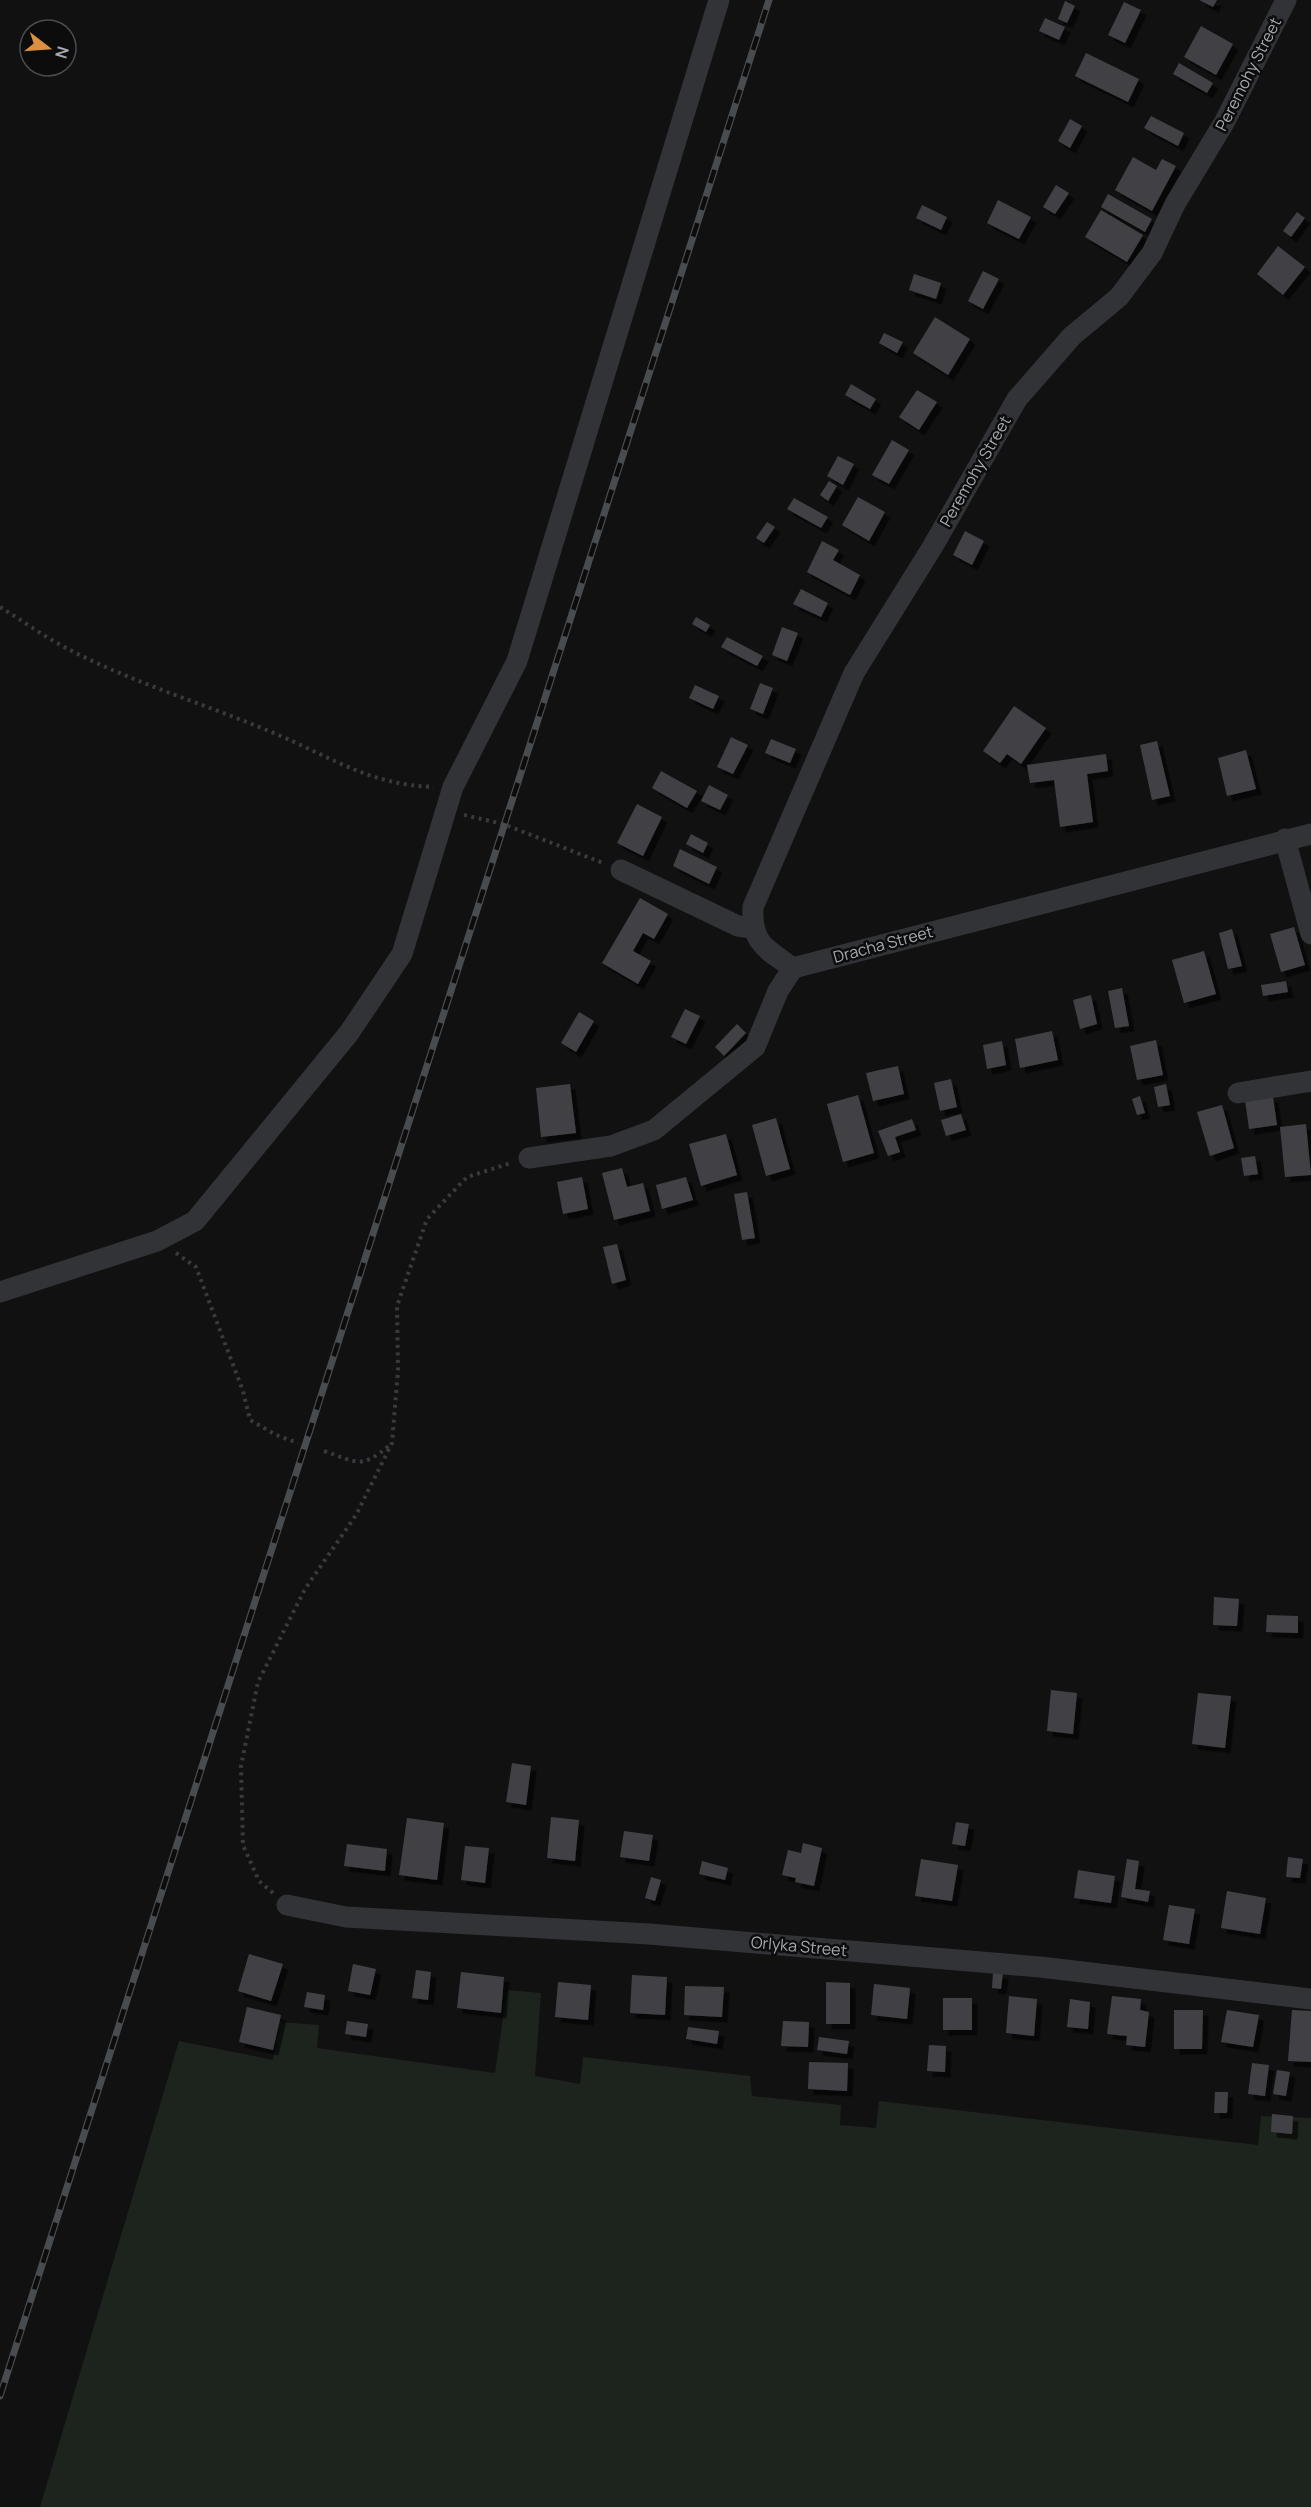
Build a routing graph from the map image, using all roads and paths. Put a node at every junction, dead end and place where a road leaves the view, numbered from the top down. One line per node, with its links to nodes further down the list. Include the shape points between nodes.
1 (720, 0): 4 (street, via 516,661)
2 (1286, 0): 8 (street, Peremohy Street, via 1152,253 1119,297 1072,336 1017,399 854,673 753,906)
3 (0, 607): 4 (path, via 69,650 276,734 377,780)
4 (451, 795): 7 (path, via 467,818 503,824); 14 (street, via 402,954 349,1033 195,1221)
5 (1311, 834): 6 (street, Dracha Street)
6 (1286, 839): 9 (street); 10 (street, Dracha Street)
7 (621, 870): 8 (street, via 738,926)
8 (752, 928): 10 (street, via 760,941)
9 (1311, 934)
10 (793, 968): 13 (street, via 778,991 755,1047 654,1130 611,1146)
11 (1311, 1081): 12 (street)
12 (1238, 1093)
13 (529, 1158): 17 (path, via 467,1177 427,1220 397,1306 398,1370)
14 (157, 1241): 15 (street); 16 (path, via 196,1267 243,1391 250,1420)
15 (0, 1292)
16 (298, 1443)
17 (392, 1443): 18 (path, via 361,1463); 19 (path, via 356,1515 305,1589 258,1682 241,1766 243,1845 260,1881)
18 (324, 1451)
19 (287, 1905): 20 (street, Orlyka Street, via 346,1917 649,1934 1040,1967)
20 (1311, 1999)

